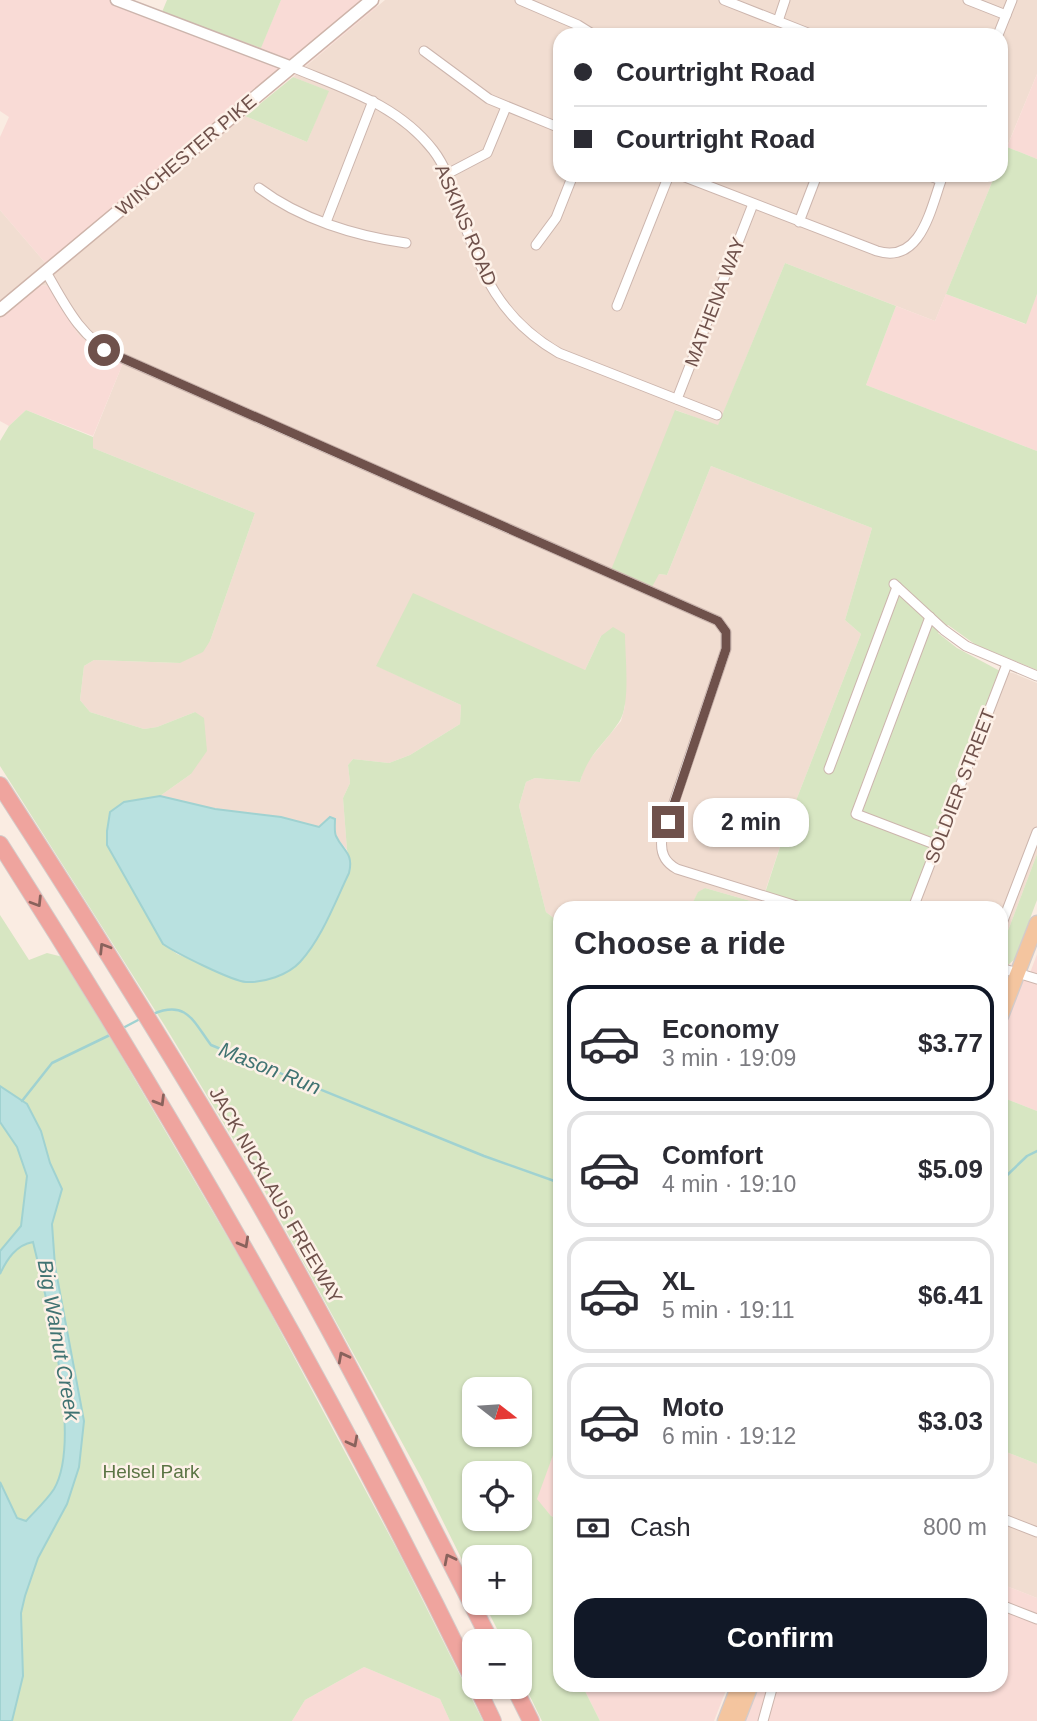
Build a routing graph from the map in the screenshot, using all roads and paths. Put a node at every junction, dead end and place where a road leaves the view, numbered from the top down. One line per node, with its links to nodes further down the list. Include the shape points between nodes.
1 (116, 0): 14 (street)
2 (372, 0): 14 (main road, WINCHESTER PIKE)
3 (520, 0): 10 (street)
4 (724, 0): 9 (street)
5 (785, 0): 9 (street)
6 (968, 0): 8 (street)
7 (1012, 0): 8 (street)
8 (1006, 15): 12 (street)
9 (778, 21): 11 (street)
10 (583, 28)
11 (796, 28)
12 (1001, 28)
13 (424, 51): 16 (street, via 479,93)
14 (292, 67): 15 (street, ASKINS ROAD); 30 (main road, WINCHESTER PIKE)
15 (373, 101): 18 (street, ASKINS ROAD, via 416,131); 26 (street)
16 (506, 107): 17 (street); 18 (street, via 487,153)
17 (553, 125)
18 (447, 174): 33 (street, ASKINS ROAD, via 486,278 518,324 559,353)
19 (570, 182): 29 (street, via 556,218)
20 (666, 182): 31 (street)
21 (698, 182): 25 (street)
22 (814, 182): 27 (street)
23 (940, 182): 27 (street, via 920,236 905,250 885,253)
24 (259, 188): 26 (street, via 279,203)
25 (753, 204): 27 (street); 33 (street, MATHENA WAY)
26 (326, 222): 28 (street, via 360,236)
27 (799, 222)
28 (406, 243)
29 (536, 245)
30 (46, 272): 32 (main road, WINCHESTER PIKE); 43 (street, via 81,330 115,355 718,621 726,632 726,649 662,838 663,856 677,869)
31 (617, 306)
32 (0, 310)
33 (677, 399): 34 (street, ASKINS ROAD)
34 (717, 415)
35 (930, 617): 36 (street, via 966,646); 38 (street, via 894,585); 42 (street, via 856,814)
36 (1007, 664): 37 (street); 42 (street, SOLDIER STREET)
37 (1037, 676)
38 (829, 769)
39 (0, 785): 55 (highway, JACK NICKLAUS FREEWAY, one-way to 39, via 401,1464 253,1193)
40 (1037, 832): 45 (street)
41 (0, 844): 56 (highway, one-way to 56, via 109,1017 296,1336)
42 (937, 845): 44 (street, SOLDIER STREET)
43 (780, 901)
44 (916, 901)
45 (1008, 908)
46 (1037, 923): 48 (main road)
47 (1008, 970): 48 (street)
48 (1017, 973): 49 (street); 50 (main road)
49 (1037, 979)
50 (1008, 997)
51 (1008, 1521): 52 (street)
52 (1037, 1532)
53 (1008, 1608): 54 (street)
54 (1037, 1619)
55 (484, 1629)
56 (462, 1658)
57 (736, 1692): 64 (main road)
58 (748, 1692): 65 (main road)
59 (772, 1692): 66 (street)
60 (483, 1699): 62 (highway)
61 (520, 1699): 63 (highway)
62 (494, 1721)
63 (531, 1721)
64 (725, 1721)
65 (737, 1721)
66 (763, 1721)

